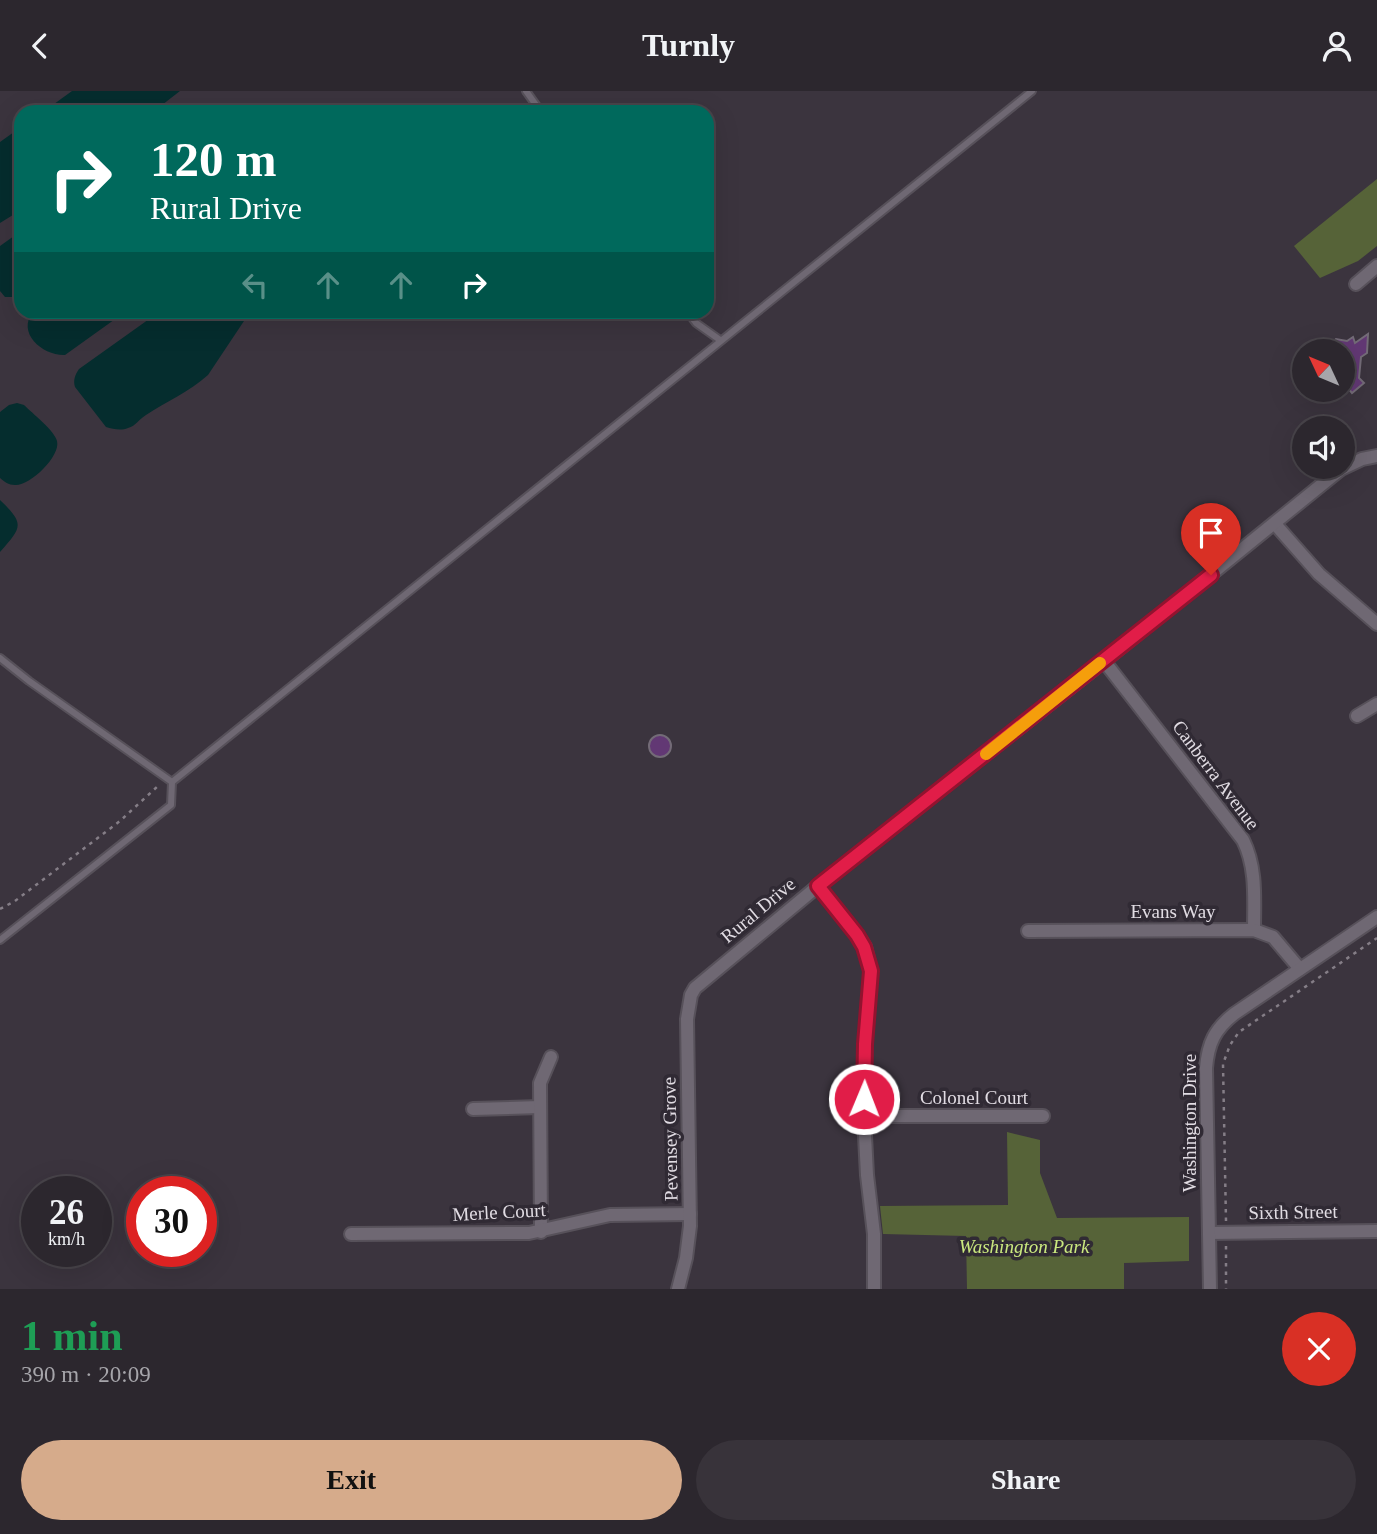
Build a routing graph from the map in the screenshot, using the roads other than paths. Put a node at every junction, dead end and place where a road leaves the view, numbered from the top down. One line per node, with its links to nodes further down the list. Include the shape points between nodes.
1 (1032, 91): 5 (lane)
2 (1377, 266): 3 (street)
3 (1356, 283)
4 (693, 319): 5 (lane)
5 (720, 340): 13 (lane)
6 (1377, 456): 7 (street, Rural Drive, via 1341,469)
7 (1275, 524): 8 (street, via 1319,574); 10 (street, Rural Drive)
8 (1377, 624)
9 (0, 658): 13 (lane)
10 (1104, 661): 14 (street, Rural Drive); 16 (street, Canberra Avenue, via 1243,840 1254,873)
11 (1377, 703): 12 (street)
12 (1357, 716)
13 (170, 780): 18 (lane, via 171,805)
14 (818, 886): 20 (street, Rural Drive); 24 (street, via 857,935 871,971)
15 (1377, 917): 19 (street, Washington Drive)
16 (1254, 930): 17 (street, Evans Way); 19 (street, via 1273,937)
17 (1028, 931)
18 (0, 940)
19 (1300, 969): 29 (street, Washington Drive, via 1223,1023 1211,1039 1206,1067)
20 (695, 988): 26 (street, Pevensey Grove, via 687,1019)
21 (551, 1057): 22 (street, via 541,1079)
22 (540, 1107): 23 (street); 27 (street)
23 (472, 1109)
24 (864, 1116): 25 (street, Colonel Court); 32 (street, via 874,1234)
25 (1043, 1116)
26 (690, 1214): 27 (street, Merle Court, via 610,1215); 31 (street, Pevensey Grove, via 689,1243)
27 (541, 1231): 30 (street, Merle Court)
28 (1377, 1231): 29 (street, Sixth Street)
29 (1209, 1233): 33 (street, Washington Drive)
30 (351, 1234)
31 (678, 1289)
32 (873, 1289)
33 (1210, 1289)

